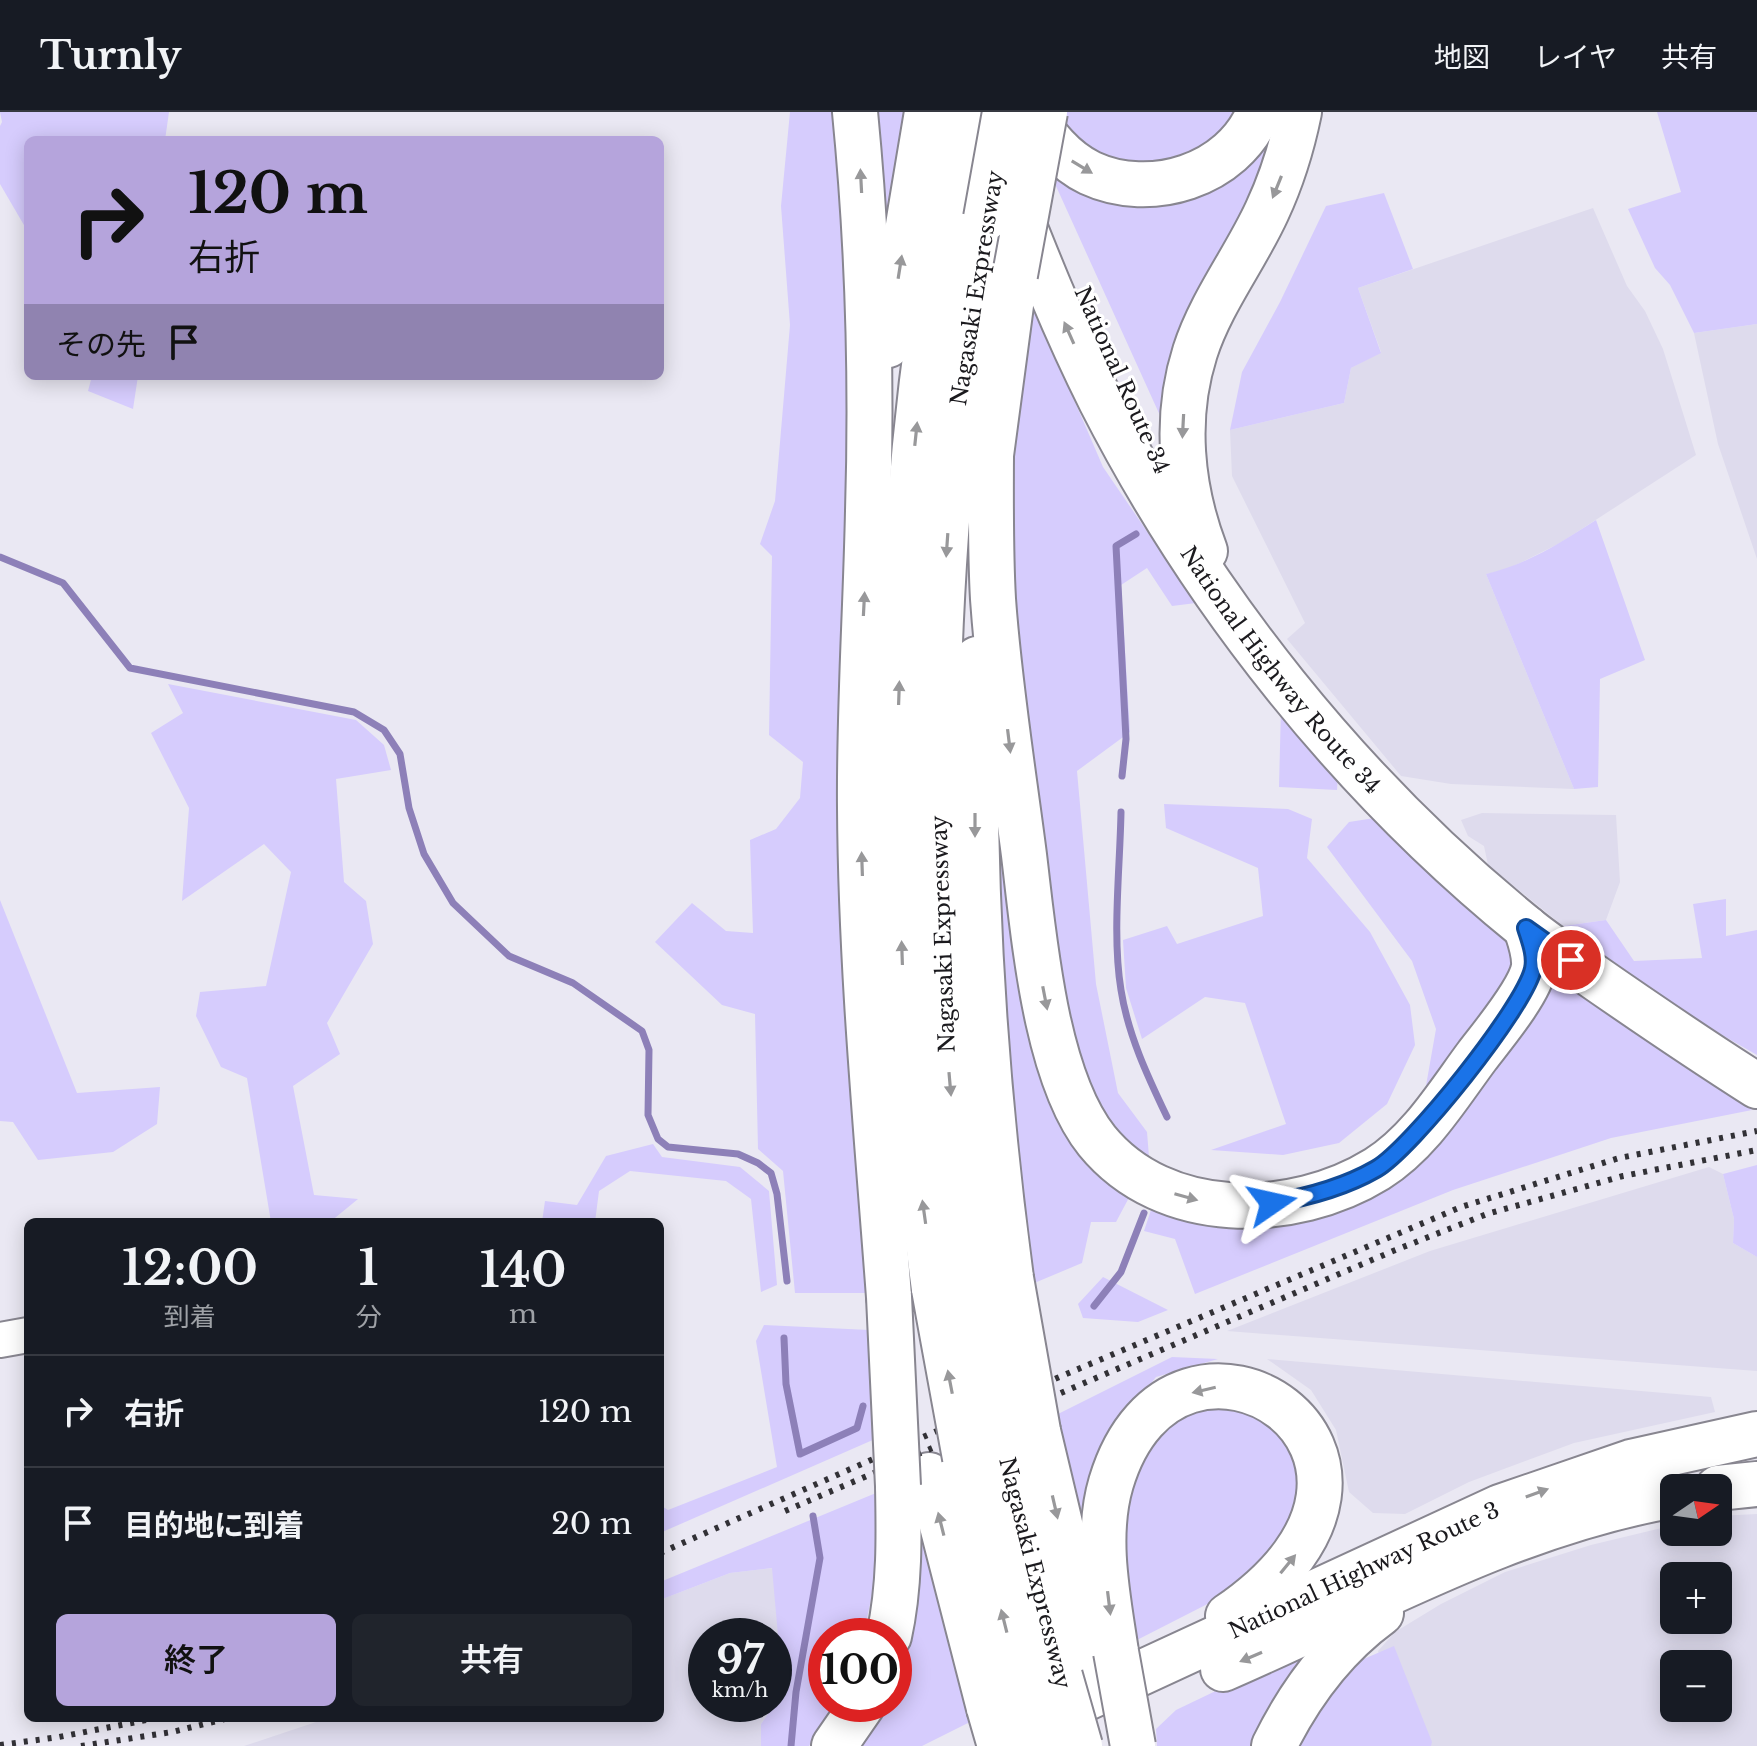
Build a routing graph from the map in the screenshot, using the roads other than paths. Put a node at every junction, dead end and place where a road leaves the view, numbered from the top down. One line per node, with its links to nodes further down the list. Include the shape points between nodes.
1 (855, 112): 10 (highway, one-way to 1, via 867,282)
2 (927, 112): 10 (highway, one-way to 2, via 881,392)
3 (1008, 112): 11 (highway, National Route 34, via 1111,359); 15 (highway, Nagasaki Expressway, one-way to 15, bridge, via 963,368 949,502 937,749 937,859 951,1098)
4 (1029, 112): 6 (highway, one-way to 6, via 1049,141 1088,172 1146,185 1181,179 1225,158)
5 (1045, 112): 9 (highway, bridge)
6 (1259, 112)
7 (1299, 112): 11 (highway, one-way to 11, via 1281,180 1206,325 1188,383 1185,480)
8 (968, 121): 12 (highway, National Highway Route 34, one-way to 8, via 1177,533 1101,400); 15 (highway, Nagasaki Expressway, one-way to 8, via 910,1087 897,744 904,575 922,375)
9 (991, 440): 13 (highway, one-way to 13, via 993,600 1041,976 1071,1093 1097,1140 1116,1160 1161,1189 1188,1199 1245,1206 1300,1198 1378,1168 1421,1130 1522,992 1534,967); 15 (highway, one-way to 15, via 977,660 975,878 987,1082)
10 (869, 511): 15 (highway, one-way to 10, via 880,1165 860,808)
11 (1210, 564): 12 (highway, National Route 34)
12 (1252, 640): 13 (highway, National Highway Route 34, via 1389,801)
13 (1526, 928): 14 (highway, National Highway Route 34)
14 (1757, 1086)
15 (941, 1289): 19 (highway, bridge); 19 (highway, bridge); 19 (highway, Nagasaki Expressway, one-way to 15, bridge)
16 (24, 1336): 17 (street)
17 (0, 1340)
18 (1757, 1434): 25 (highway, National Highway Route 3, one-way to 18, via 1261,1619 1500,1507 1631,1462)
19 (967, 1459): 24 (highway, via 900,1553); 25 (highway, one-way to 25); 25 (highway, Nagasaki Expressway, one-way to 19)
20 (1757, 1484): 21 (highway)
21 (1732, 1487)
22 (1660, 1498): 23 (highway, National Highway Route 3, via 1587,1514)
23 (1489, 1548): 29 (highway, National Highway Route 3, one-way to 29); 33 (highway, via 1406,1595 1348,1639 1305,1688)
24 (893, 1618)
25 (1050, 1695): 25 (highway, one-way to 25, via 1231,1615 1287,1565 1307,1536 1319,1495 1315,1452 1307,1434 1279,1404 1240,1387 1200,1390 1164,1405 1147,1419 1111,1485 1104,1545); 28 (highway, Nagasaki Expressway, bridge); 30 (highway, Nagasaki Expressway, bridge); 31 (highway); 32 (highway, bridge)
26 (851, 1722): 27 (highway)
27 (834, 1746)
28 (1040, 1746)
29 (1053, 1746)
30 (1080, 1746)
31 (1119, 1746)
32 (1133, 1746)
33 (1274, 1746)

